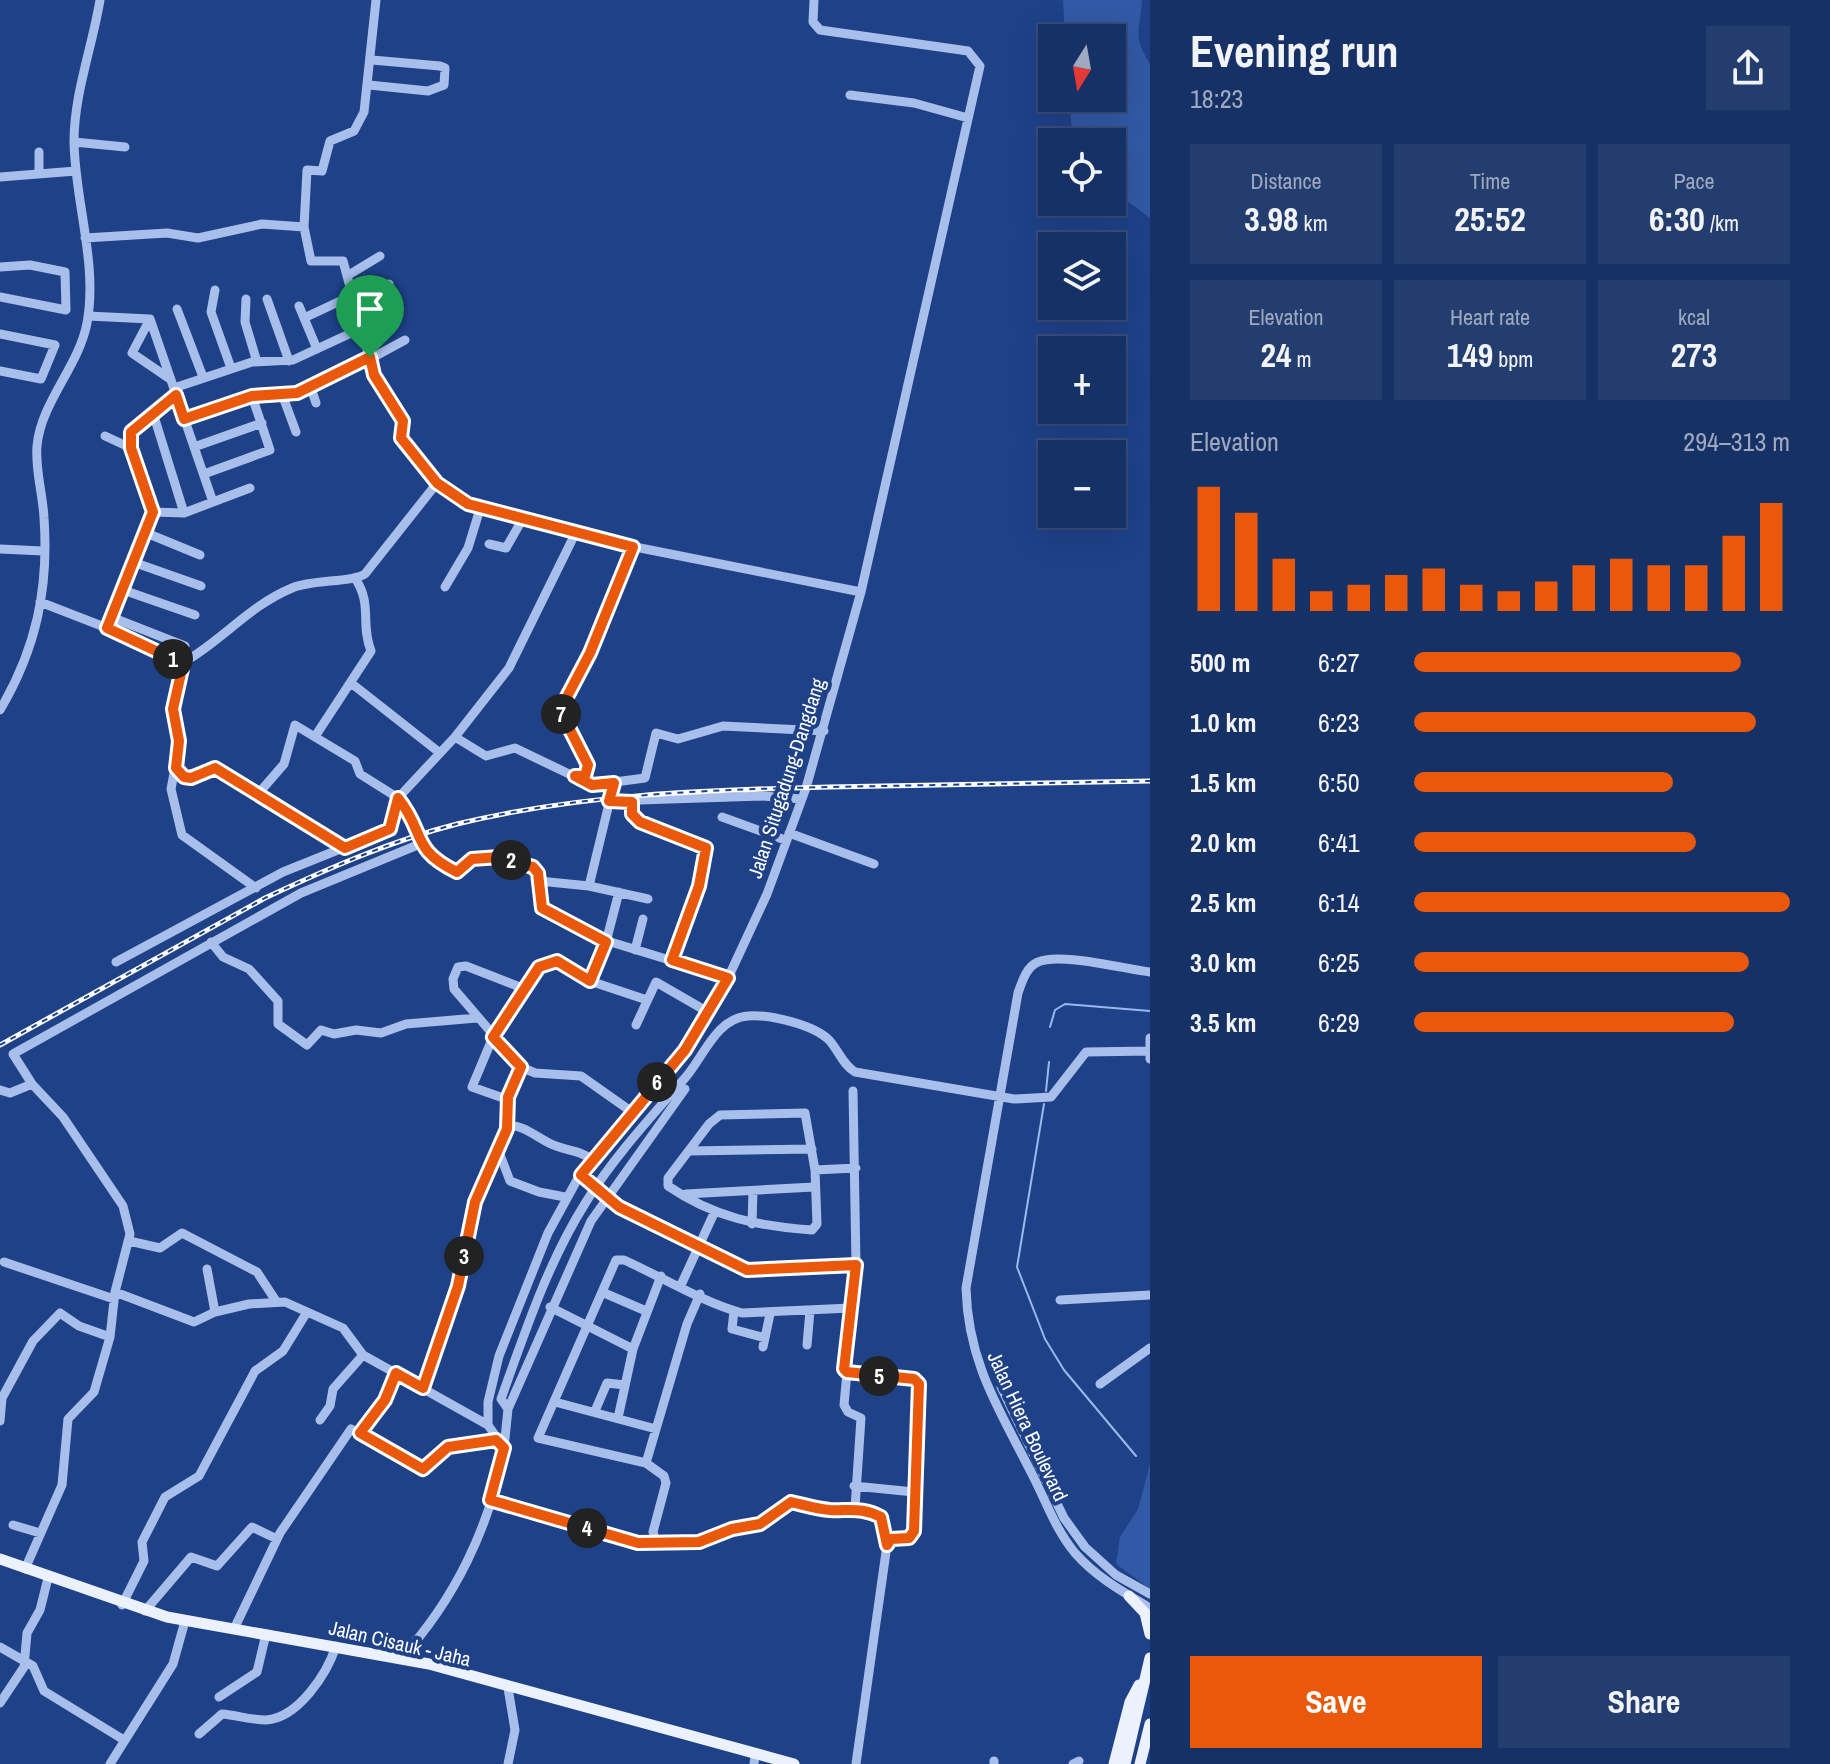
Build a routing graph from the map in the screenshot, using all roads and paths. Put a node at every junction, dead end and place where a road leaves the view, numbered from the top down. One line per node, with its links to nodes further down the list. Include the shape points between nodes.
1 (100, 0): 8 (street, via 77,101)
2 (376, 0): 4 (street)
3 (814, 0): 7 (street, Jalan Situgadung-Dangdang, via 813,22 820,30 968,51 976,57 979,73)
4 (372, 60): 5 (street); 5 (street, via 440,66 445,68 444,85 428,91)
5 (369, 85): 14 (street, via 358,126 330,141 322,171 307,170)
6 (850, 95): 7 (street)
7 (968, 118): 73 (street, Jalan Situgadung-Dangdang)
8 (74, 142): 9 (street); 11 (street)
9 (125, 147)
10 (39, 152): 12 (street)
11 (76, 171): 12 (street); 15 (street)
12 (39, 174): 13 (street)
13 (0, 177)
14 (304, 227): 15 (street, via 262,224 198,238 167,233); 18 (street, via 311,261 341,260)
15 (85, 238): 28 (street)
16 (380, 256): 18 (street)
17 (0, 267): 21 (street, via 30,265 65,272 66,310)
18 (347, 276): 24 (street)
19 (389, 284): 24 (street)
20 (215, 290): 38 (street, via 211,312)
21 (0, 297)
22 (246, 299): 37 (street, via 245,322)
23 (267, 299): 36 (street)
24 (354, 299): 29 (street); 31 (street)
25 (299, 306): 29 (street)
26 (177, 309): 40 (street)
27 (398, 313): 31 (street)
28 (88, 316): 30 (street); 66 (street, via 37,446)
29 (304, 318): 34 (street)
30 (150, 319): 41 (street); 41 (street, via 132,353)
31 (362, 329): 34 (street); 35 (street)
32 (0, 334): 39 (street, via 55,345 41,379)
33 (405, 340): 35 (street)
34 (317, 349): 36 (street)
35 (370, 358): 42 (street); 54 (street, via 374,375 403,421 401,438)
36 (289, 361): 37 (street)
37 (257, 362): 38 (street)
38 (231, 368): 40 (street)
39 (0, 371)
40 (203, 377): 41 (street)
41 (173, 387): 46 (street); 47 (street)
42 (311, 388): 43 (street); 45 (street)
43 (282, 394): 44 (street); 49 (street)
44 (252, 396): 47 (street); 48 (street)
45 (316, 403)
46 (153, 413): 52 (street, via 131,432); 59 (street)
47 (184, 419): 51 (street)
48 (262, 423): 51 (street); 53 (street, via 270,450)
49 (296, 432)
50 (105, 436): 52 (street)
51 (194, 447): 53 (street)
52 (131, 448): 58 (street)
53 (204, 474): 56 (street)
54 (437, 483): 57 (street); 69 (street, via 379,558)
55 (250, 488): 56 (street)
56 (213, 502): 59 (street)
57 (480, 509): 60 (street); 71 (street, via 468,548)
58 (153, 512): 59 (street); 61 (street)
59 (184, 513)
60 (522, 520): 62 (street); 63 (street, via 506,548)
61 (144, 532): 67 (street); 68 (street)
62 (575, 534): 64 (street); 84 (street, via 518,653)
63 (489, 544)
64 (633, 547): 73 (street); 87 (street, via 590,653 559,706 588,765 585,776)
65 (0, 549): 66 (street)
66 (43, 551): 74 (street)
67 (200, 555)
68 (133, 562): 70 (street); 72 (street)
69 (355, 578): 79 (street, via 316,581 263,602); 80 (street, via 366,600 363,632 371,651)
70 (201, 586)
71 (445, 587)
72 (123, 590): 75 (street); 76 (street)
73 (861, 592): 82 (street, Jalan Situgadung-Dangdang)
74 (40, 602): 77 (street); 81 (street, via 29,654)
75 (195, 615)
76 (111, 617): 77 (street); 78 (street)
77 (107, 628): 79 (street)
78 (185, 646)
79 (184, 660): 86 (street, via 173,709 179,741)
80 (351, 683): 83 (street); 85 (street)
81 (0, 710)
82 (824, 731): 88 (street, via 723,726 678,739 656,733 645,778); 91 (street, Jalan Situgadung-Dangdang)
83 (316, 735): 89 (street, via 295,725 284,764); 90 (street, via 355,761 360,774)
84 (455, 737): 85 (street); 87 (street, via 482,755 515,748)
85 (440, 753): 90 (street)
86 (176, 768): 89 (street, via 191,778 215,768); 101 (street, via 171,789 184,839)
87 (575, 776): 88 (street, via 592,785)
88 (614, 783): 92 (street)
89 (258, 794): 97 (street)
90 (398, 798): 96 (street, via 415,823); 97 (street, via 390,829)
91 (802, 799): 93 (street); 95 (street, Jalan Situgadung-Dangdang)
92 (609, 801): 93 (street); 100 (street)
93 (632, 802): 108 (street, via 632,814 640,822 707,850)
94 (722, 817): 95 (street)
95 (787, 837): 98 (street); 111 (street, Jalan Situgadung-Dangdang)
96 (420, 844): 99 (street, via 457,872 472,859 499,857 533,867); 105 (street, via 301,893)
97 (345, 848): 101 (street)
98 (874, 864)
99 (539, 881): 100 (street); 106 (street, via 542,908)
100 (589, 886): 102 (street)
101 (256, 888): 109 (street)
102 (619, 892): 103 (street); 106 (street)
103 (648, 899)
104 (643, 919): 107 (street)
105 (211, 942): 116 (street, via 223,957 249,969 278,1001 278,1024 307,1045 321,1030 377,1034 406,1024); 123 (street, via 13,1054)
106 (606, 942): 107 (street); 112 (street)
107 (635, 950): 108 (street)
108 (672, 960): 111 (street)
109 (116, 962)
110 (1150, 972): 128 (street, Jalan Hiera Boulevard, via 1060,960 1039,961 1029,969 1018,993)
111 (728, 978): 115 (street, Jalan Situgadung-Dangdang)
112 (590, 981): 113 (street, via 557,961 539,967); 114 (street)
113 (525, 989): 116 (street, via 458,967 454,989); 118 (street)
114 (647, 1000): 115 (street, via 657,982); 117 (street)
115 (708, 1012): 129 (street, Jalan Situgadung-Dangdang, via 685,1050)
116 (477, 1018): 118 (street)
117 (636, 1025)
118 (493, 1037): 122 (street); 127 (street, via 472,1087)
119 (1150, 1038): 120 (street)
120 (1150, 1051): 121 (street); 128 (street, via 1086,1052 1051,1097)
121 (1150, 1059)
122 (521, 1067): 127 (street); 129 (street, via 581,1076)
123 (32, 1084): 125 (street, via 10,1093); 146 (street, via 63,1117 123,1206)
124 (685, 1089): 143 (street)
125 (0, 1090)
126 (853, 1091): 135 (street)
127 (508, 1097): 130 (street)
128 (1000, 1097): 139 (street, via 855,1072 816,1030 749,1016 735,1019 719,1031); 193 (street, Jalan Hiera Boulevard, via 966,1288 967,1318 977,1365)
129 (632, 1112): 134 (street, Jalan Situgadung-Dangdang)
130 (507, 1129): 133 (street); 134 (street, via 512,1124)
131 (812, 1149): 132 (street); 132 (street, via 807,1115 801,1112 720,1115); 136 (street)
132 (689, 1151): 141 (street, via 668,1182)
133 (499, 1152): 142 (street, via 510,1181); 178 (street, via 475,1202 458,1286)
134 (593, 1160): 137 (street, Jalan Situgadung-Dangdang)
135 (856, 1168): 136 (street); 149 (street)
136 (815, 1170): 138 (street)
137 (581, 1175): 139 (street); 142 (street, Jalan Situgadung-Dangdang)
138 (814, 1187): 140 (street); 145 (street, via 817,1224 812,1230)
139 (595, 1188): 143 (street); 181 (street, via 539,1297)
140 (753, 1191): 141 (street); 145 (street)
141 (685, 1194): 144 (street)
142 (565, 1197): 179 (street, Jalan Situgadung-Dangdang, via 515,1312)
143 (606, 1198): 147 (street); 159 (street)
144 (715, 1211): 145 (street); 147 (street)
145 (752, 1224)
146 (129, 1241): 155 (street); 158 (street, via 160,1248 182,1233 257,1272)
147 (700, 1247): 149 (street, via 754,1271); 152 (street)
148 (4, 1262): 155 (street)
149 (856, 1265): 160 (street)
150 (207, 1269): 164 (street)
151 (661, 1276): 152 (street); 153 (street, via 616,1260); 161 (street)
152 (681, 1285): 154 (street)
153 (602, 1292): 161 (street); 167 (street)
154 (700, 1294): 162 (street); 187 (street)
155 (114, 1295): 164 (street, via 194,1322); 168 (street)
156 (1150, 1295): 157 (street)
157 (1060, 1300)
158 (276, 1301): 164 (street); 165 (street)
159 (550, 1307): 167 (street); 181 (street)
160 (851, 1308): 163 (street); 173 (street)
161 (646, 1311): 171 (street)
162 (734, 1311): 166 (street); 166 (street, via 732,1329 764,1342)
163 (810, 1311): 166 (street); 169 (street)
164 (215, 1312)
165 (307, 1312): 172 (street, via 343,1328); 208 (street, via 283,1351 255,1371 199,1476 165,1497 142,1542 144,1561)
166 (770, 1314)
167 (587, 1327): 171 (street); 180 (street)
168 (110, 1337): 185 (street, via 60,1313 26,1352 2,1398); 199 (street, via 93,1395 68,1419 64,1478)
169 (807, 1345)
170 (1150, 1348): 175 (street)
171 (633, 1349): 176 (street)
172 (363, 1355): 174 (street); 184 (street, via 333,1389)
173 (847, 1372): 194 (street, via 844,1405 861,1418); 195 (street, via 917,1381)
174 (396, 1373): 178 (street); 188 (street, via 385,1400)
175 (1100, 1384)
176 (625, 1385): 182 (street, via 607,1383); 183 (street)
177 (1001, 1387): 192 (street, Jalan Hiera Boulevard)
178 (423, 1388): 186 (street)
179 (489, 1395): 181 (street); 186 (street, Jalan Situgadung-Dangdang)
180 (555, 1402): 182 (street); 191 (street, via 538,1438)
181 (507, 1403): 190 (street)
182 (595, 1411): 183 (street)
183 (618, 1418): 187 (street)
184 (320, 1420)
185 (0, 1421)
186 (488, 1425): 189 (street, Jalan Situgadung-Dangdang)
187 (656, 1429): 191 (street)
188 (360, 1433): 189 (street, via 423,1469 448,1447); 200 (street, via 351,1429)
189 (496, 1440): 190 (street, Jalan Situgadung-Dangdang)
190 (504, 1448): 196 (street)
191 (646, 1463): 201 (street, via 666,1483 653,1532)
192 (1047, 1477): 193 (street); 206 (street, Jalan Hiera Boulevard, via 1064,1518 1085,1547 1116,1575)
193 (1036, 1482): 207 (street, Jalan Hiera Boulevard, via 1054,1523 1077,1555)
194 (854, 1486): 195 (street); 197 (street)
195 (914, 1492): 202 (street, via 912,1535 891,1539)
196 (490, 1500): 201 (street, via 638,1543); 217 (street, via 469,1561)
197 (855, 1508): 201 (street, via 831,1510 791,1502 760,1524 699,1542); 202 (street, via 881,1517)
198 (13, 1525): 199 (street)
199 (40, 1533): 204 (street)
200 (277, 1539): 210 (street, via 252,1527 217,1566 191,1557); 212 (street)
201 (656, 1541)
202 (887, 1545): 230 (street)
203 (1, 1564): 204 (main road, Jalan Cisauk - Jaha)
204 (25, 1569): 205 (main road, Jalan Cisauk - Jaha)
205 (48, 1578): 208 (main road, Jalan Cisauk - Jaha); 218 (street, via 27,1633)
206 (1150, 1594)
207 (1129, 1596): 209 (street, Jalan Hiera Boulevard); 214 (main road, via 1145,1613)
208 (122, 1605): 210 (main road, Jalan Cisauk - Jaha)
209 (1150, 1608)
210 (145, 1611): 211 (main road, Jalan Cisauk - Jaha)
211 (185, 1621): 212 (main road, Jalan Cisauk - Jaha); 225 (street, via 173,1664)
212 (234, 1629): 213 (main road, Jalan Cisauk - Jaha)
213 (266, 1634): 215 (main road, Jalan Cisauk - Jaha); 221 (street, via 257,1672)
214 (1150, 1634)
215 (336, 1646): 217 (main road, Jalan Cisauk - Jaha); 224 (street, via 324,1672 289,1712 269,1720 222,1714)
216 (0, 1647): 218 (street)
217 (401, 1658): 220 (main road, Jalan Cisauk - Jaha)
218 (26, 1661): 222 (street); 225 (street, via 44,1691)
219 (1148, 1665): 231 (main road, via 1130,1702); 232 (main road)
220 (508, 1688): 226 (main road, Jalan Cisauk - Jaha); 228 (street, via 515,1730)
221 (219, 1697)
222 (0, 1703)
223 (1150, 1724): 233 (main road)
224 (199, 1734)
225 (124, 1740): 227 (street)
226 (754, 1760): 229 (main road, Jalan Cisauk - Jaha)
227 (109, 1763)
228 (508, 1764)
229 (794, 1764)
230 (856, 1764)
231 (1114, 1764)
232 (1125, 1764)
233 (1140, 1764)

